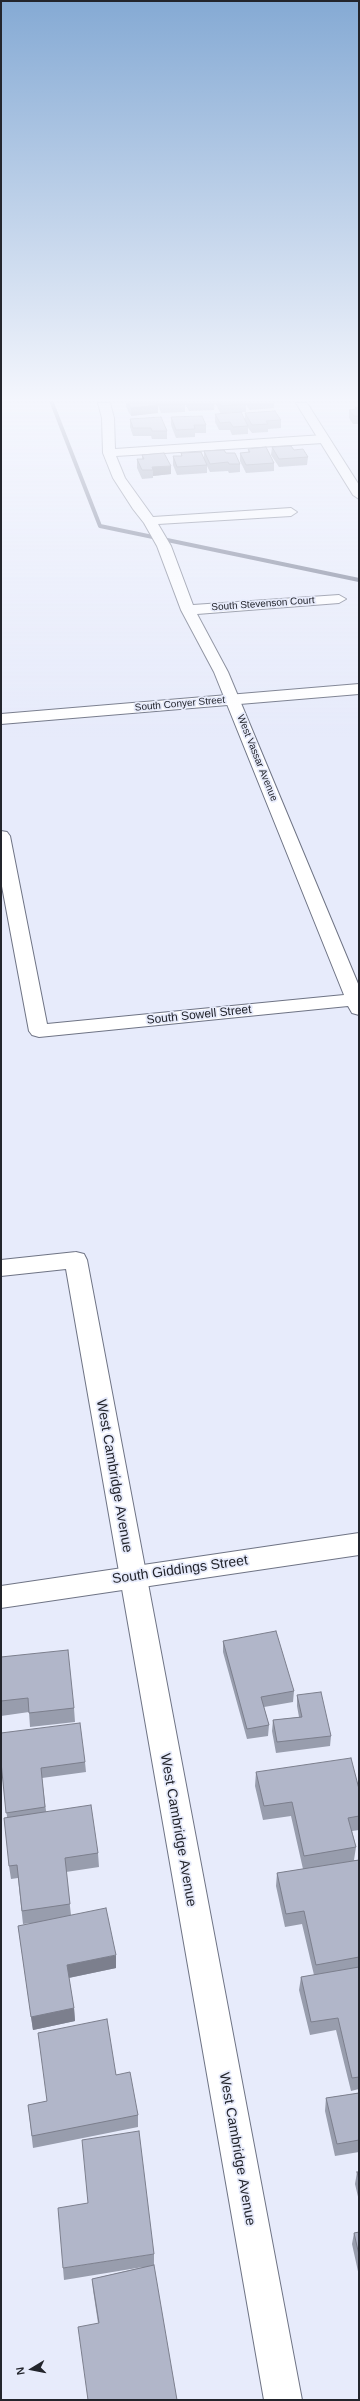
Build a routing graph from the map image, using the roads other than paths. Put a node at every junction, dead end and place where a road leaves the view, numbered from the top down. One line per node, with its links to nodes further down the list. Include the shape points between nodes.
1 (145, 515): 3 (street, West Vassar Avenue)
2 (243, 515): 3 (street)
3 (150, 521): 5 (street, West Vassar Avenue, via 164,546)
4 (338, 599): 5 (street, South Stevenson Court)
5 (188, 610): 7 (street, West Vassar Avenue)
6 (359, 689): 7 (street, South Conyer Street)
7 (233, 700): 8 (street, South Conyer Street); 10 (street, West Vassar Avenue)
8 (1, 719)
9 (1, 836): 10 (street, South Sowell Street, via 39,1031)
10 (358, 1003)
11 (1, 1268): 13 (street, West Cambridge Avenue, via 76,1260)
12 (359, 1544): 13 (street, South Giddings Street)
13 (132, 1576): 14 (street, South Giddings Street); 15 (street, West Cambridge Avenue)
14 (1, 1596)
15 (283, 2400)

